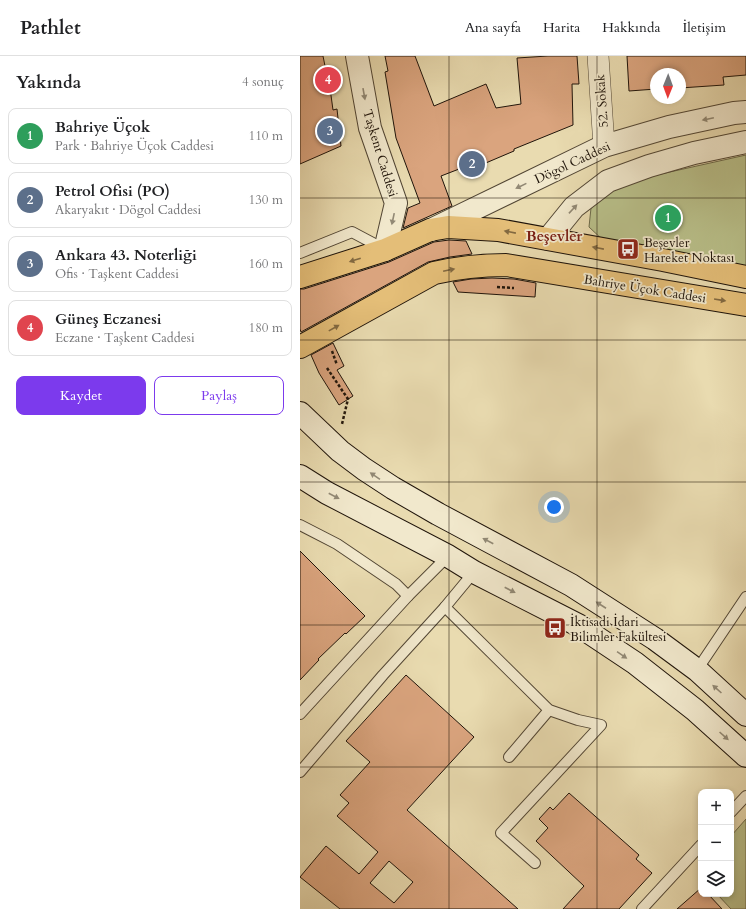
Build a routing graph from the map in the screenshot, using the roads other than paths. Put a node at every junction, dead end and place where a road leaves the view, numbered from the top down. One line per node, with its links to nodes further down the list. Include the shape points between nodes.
1 (357, 56): 8 (main road, Taşkent Caddesi, one-way to 8, via 370,128 396,204)
2 (598, 56): 5 (street, 52. Sokak)
3 (746, 112): 5 (main road, Dögol Caddesi, one-way to 5, via 669,127)
4 (746, 142): 7 (main road, one-way to 4, via 574,207 608,181 694,153)
5 (604, 146): 6 (main road, Dögol Caddesi, one-way to 6)
6 (430, 230): 7 (main road, Dögol Caddesi, one-way to 6, via 498,230 448,227); 8 (main road, Dögol Caddesi)
7 (548, 239): 10 (main road); 12 (main road, one-way to 7)
8 (385, 250): 9 (lane, via 352,232); 11 (main road, Dögol Caddesi, one-way to 11)
9 (300, 253)
10 (543, 271): 13 (main road, Bahriye Üçok Caddesi, one-way to 13); 14 (main road, one-way to 10, via 434,273 478,265 506,265)
11 (300, 277)
12 (746, 277)
13 (746, 305)
14 (300, 347)
15 (300, 413): 23 (main road, one-way to 15, via 571,585 393,488 340,450)
16 (300, 476): 18 (main road, one-way to 18)
17 (300, 525): 20 (lane, via 343,549 396,584)
18 (448, 556): 19 (main road); 20 (lane)
19 (474, 572): 22 (lane); 27 (main road, one-way to 27, via 578,625 695,710)
20 (408, 596): 25 (lane)
21 (746, 597): 23 (lane)
22 (446, 607): 24 (lane); 29 (lane)
23 (698, 670): 26 (main road, one-way to 23)
24 (549, 710): 28 (lane); 33 (lane, via 601,725 501,833)
25 (300, 714)
26 (746, 715)
27 (746, 756)
28 (509, 757)
29 (300, 772)
30 (746, 796): 31 (lane)
31 (734, 809)
32 (698, 848): 34 (lane)
33 (535, 863)
34 (642, 909)

